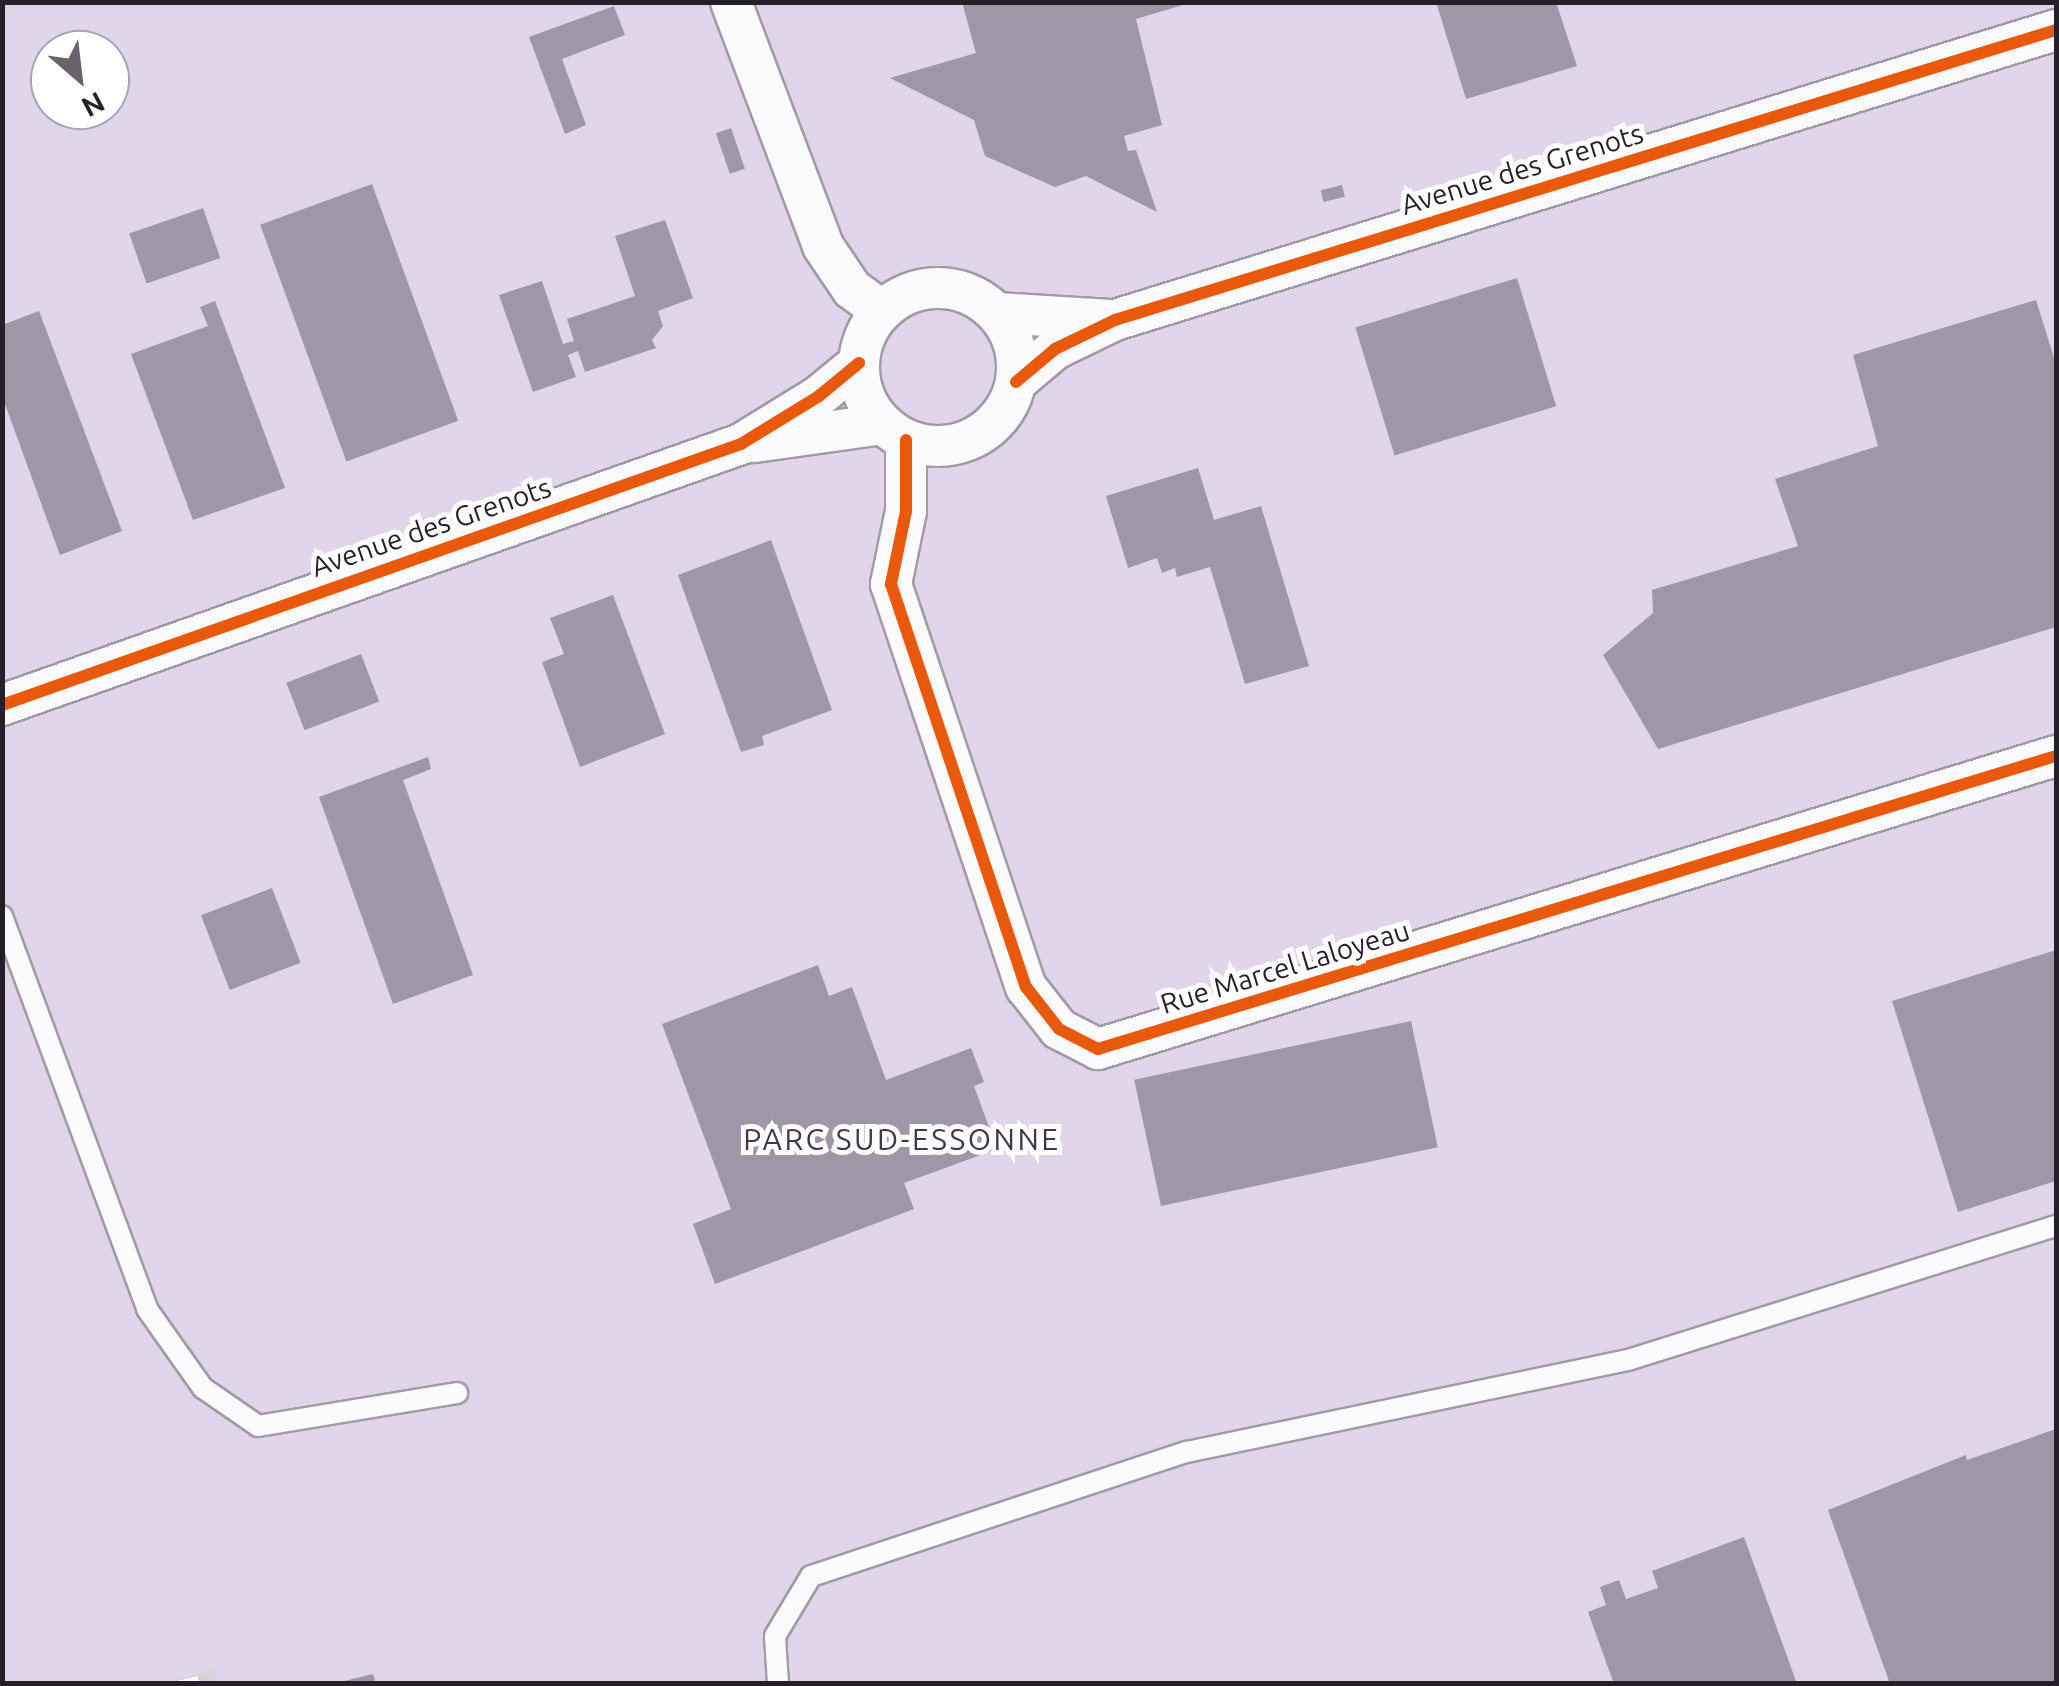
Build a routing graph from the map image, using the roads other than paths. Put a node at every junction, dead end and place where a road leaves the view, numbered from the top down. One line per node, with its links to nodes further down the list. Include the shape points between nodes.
1 (731, 2): 3 (street, via 822,246 852,289)
2 (2056, 30): 5 (street, Avenue des Grenots)
3 (882, 311): 4 (street, via 921,290 948,288); 6 (street, via 865,334)
4 (996, 313): 5 (street, Avenue des Grenots); 7 (street, via 1016,354)
5 (1115, 320): 7 (street, Avenue des Grenots, via 1054,349)
6 (858, 363): 8 (street, via 862,390); 10 (street, Avenue des Grenots)
7 (1016, 382): 9 (street, via 991,426)
8 (894, 432): 9 (street, via 933,446); 10 (street, Avenue des Grenots); 11 (street, Rue Marcel Laloyeau)
9 (968, 440): 11 (street)
10 (741, 444): 12 (street, Avenue des Grenots)
11 (906, 511): 13 (street, Rue Marcel Laloyeau, via 891,584 1026,987 1058,1029 1098,1049)
12 (2, 705)
13 (2056, 756)
14 (2, 916): 16 (lane, via 147,1309 203,1388 258,1426)
15 (2056, 1226): 17 (lane, via 1628,1360 1186,1452 811,1576 775,1636)
16 (458, 1393)
17 (778, 1684)

